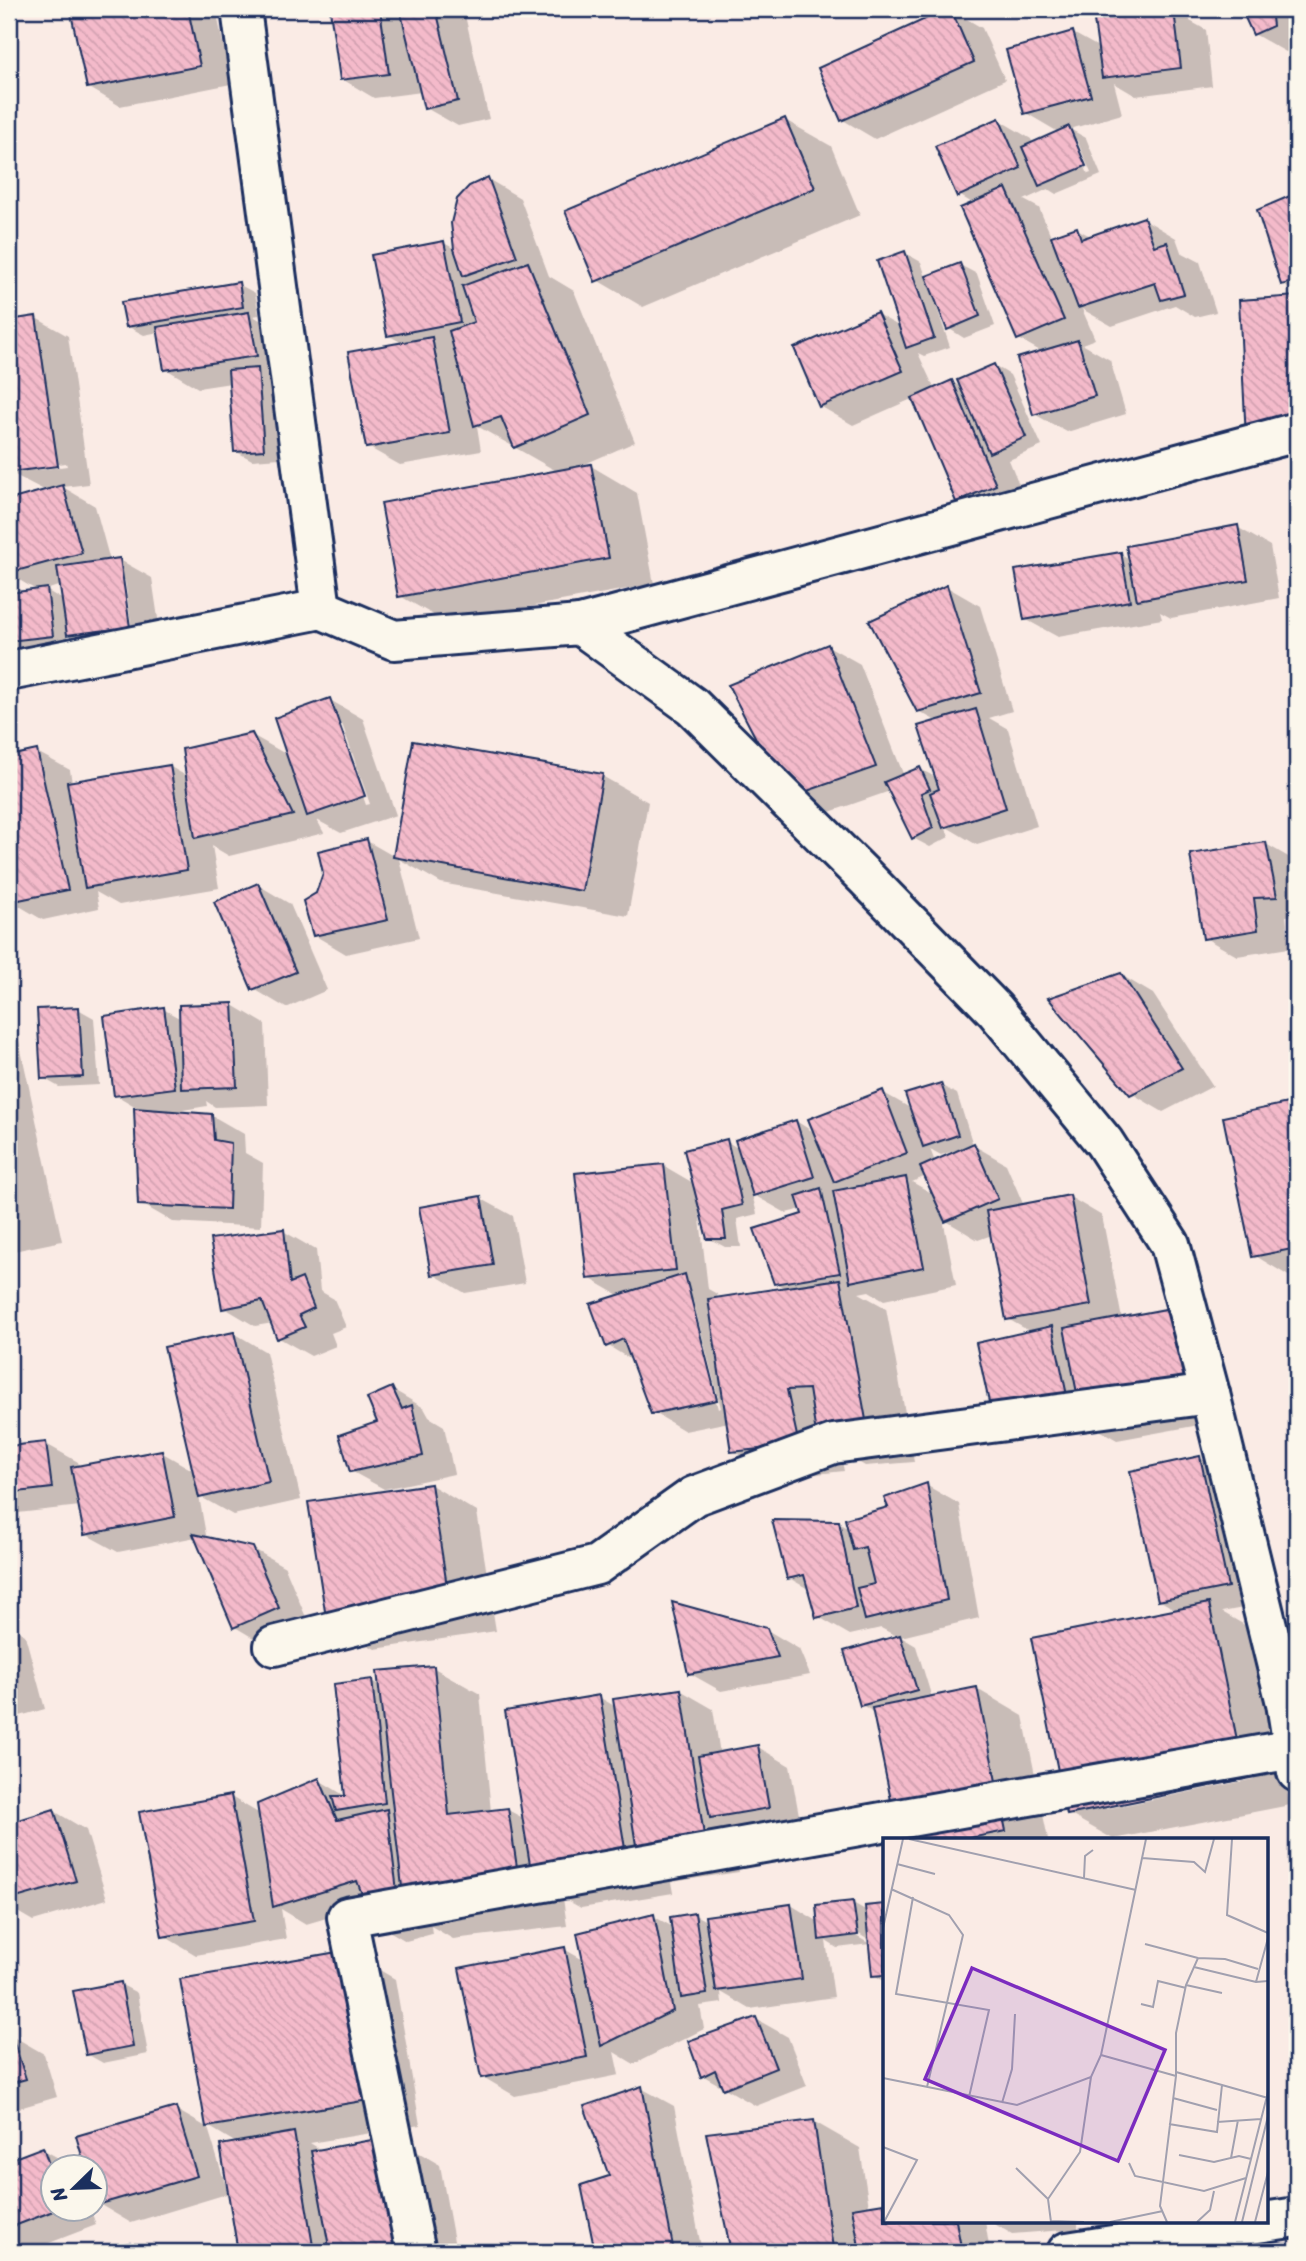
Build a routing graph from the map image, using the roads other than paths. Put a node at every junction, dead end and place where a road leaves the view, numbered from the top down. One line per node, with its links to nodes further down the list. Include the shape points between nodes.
1 (240, 9): 3 (street)
2 (1297, 432): 4 (street)
3 (321, 609): 4 (street, via 394,640); 5 (street)
4 (580, 625): 6 (street, via 692,706 740,753 995,1010 1104,1142 1170,1244)
5 (9, 671)
6 (1210, 1394): 7 (street, via 833,1444 694,1496 597,1565); 8 (street, via 1282,1689)
7 (274, 1646)
8 (1295, 1761): 12 (street, via 347,1917)
9 (1297, 2217): 10 (street)
10 (1268, 2221)
11 (1264, 2222): 13 (street)
12 (415, 2252)
13 (1067, 2252)

